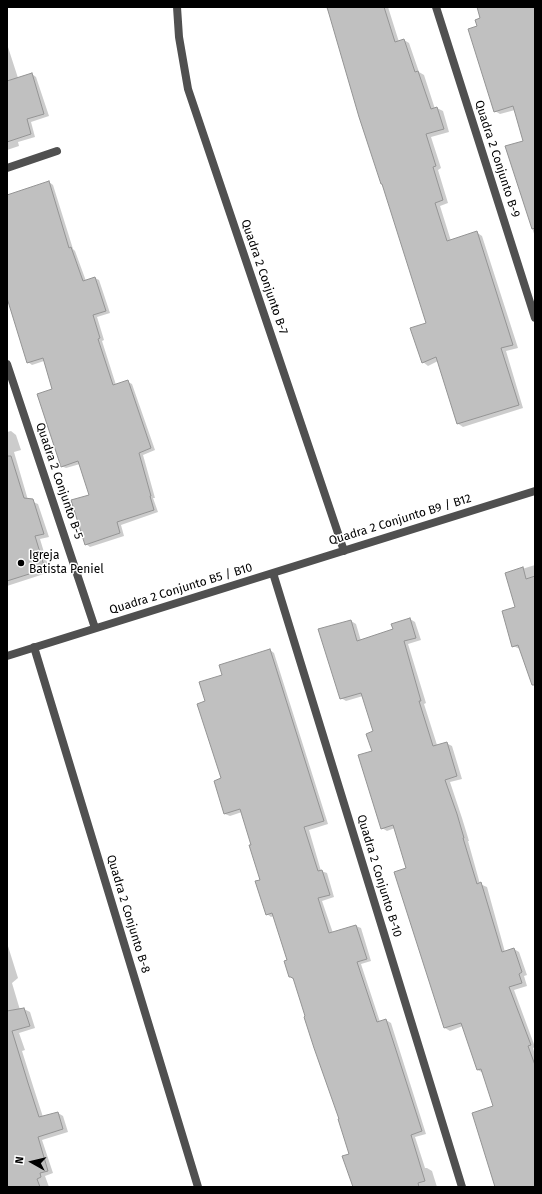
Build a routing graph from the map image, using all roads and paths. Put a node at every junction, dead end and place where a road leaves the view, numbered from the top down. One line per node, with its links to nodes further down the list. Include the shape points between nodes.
1 (177, 7): 8 (street, Quadra 2 Conjunto B-7, via 179,37 188,89)
2 (436, 7): 5 (street, Quadra 2 Conjunto B-9)
3 (57, 151): 4 (street)
4 (7, 168)
5 (535, 318)
6 (7, 364): 10 (street, Quadra 2 Conjunto B-5)
7 (535, 491): 8 (street, Quadra 2 Conjunto B9 / B12)
8 (344, 551): 9 (street, Quadra 2 Conjunto B9 / B12)
9 (273, 573): 10 (street, Quadra 2 Conjunto B5 / B10); 14 (street, Quadra 2 Conjunto B-10)
10 (95, 628): 11 (street, Quadra 2 Conjunto B5 / B10)
11 (34, 648): 12 (street, Quadra 2 Conjunto B5 / B10); 13 (street, Quadra 2 Conjunto B-8)
12 (7, 656)
13 (198, 1187)
14 (462, 1187)

